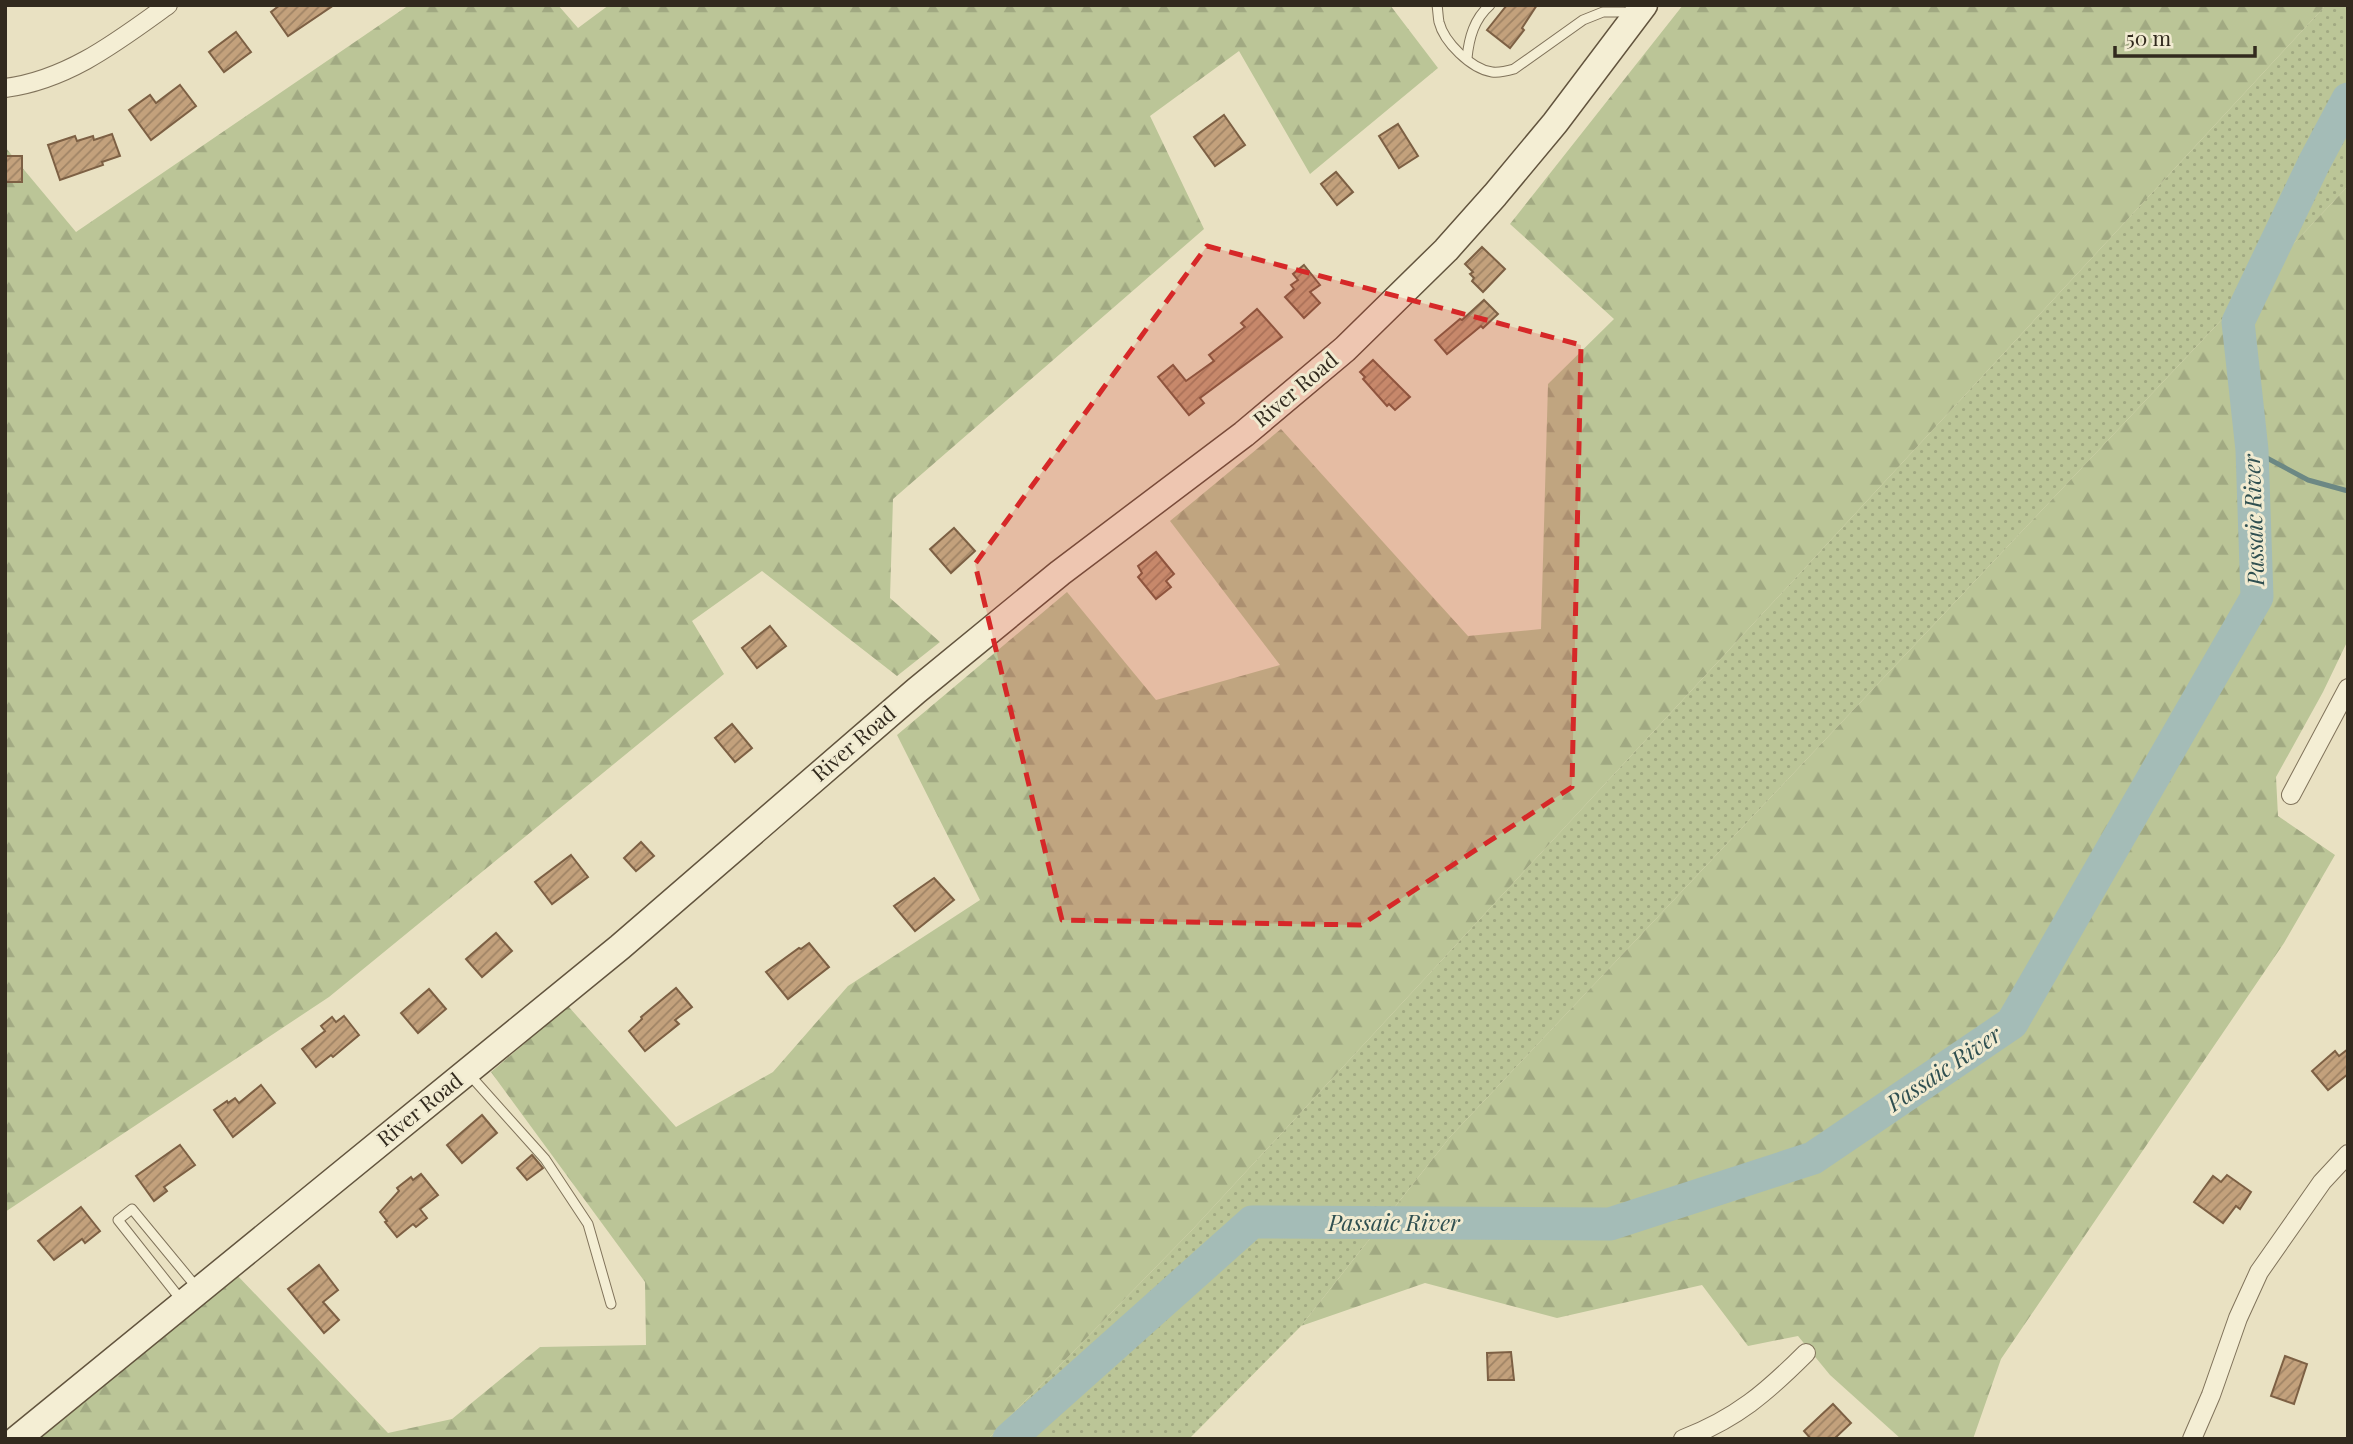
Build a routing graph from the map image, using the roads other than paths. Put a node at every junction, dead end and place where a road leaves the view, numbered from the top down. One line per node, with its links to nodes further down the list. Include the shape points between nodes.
1 (168, 5): 6 (street, via 93,57 39,82)
2 (1437, 5): 5 (lane, via 1445,37)
3 (1490, 5): 5 (lane, via 1475,24)
4 (1642, 9): 5 (lane, via 1603,12 1583,20 1526,62 1504,72 1490,72); 9 (street, River Road, via 1495,195 1345,349 1244,434 1060,573 916,691 620,947)
5 (1466, 58)
6 (5, 88)
7 (2348, 688): 8 (street)
8 (2291, 796)
9 (467, 1072): 11 (street, River Road); 12 (lane, via 545,1159 588,1224)
10 (2348, 1154): 16 (street, via 2322,1182 2259,1272)
11 (192, 1297): 11 (lane, via 131,1209 118,1220); 14 (street, River Road)
12 (611, 1304)
13 (1806, 1353): 15 (street, via 1769,1391 1725,1420)
14 (17, 1439)
15 (1683, 1439)
16 (2192, 1439)

